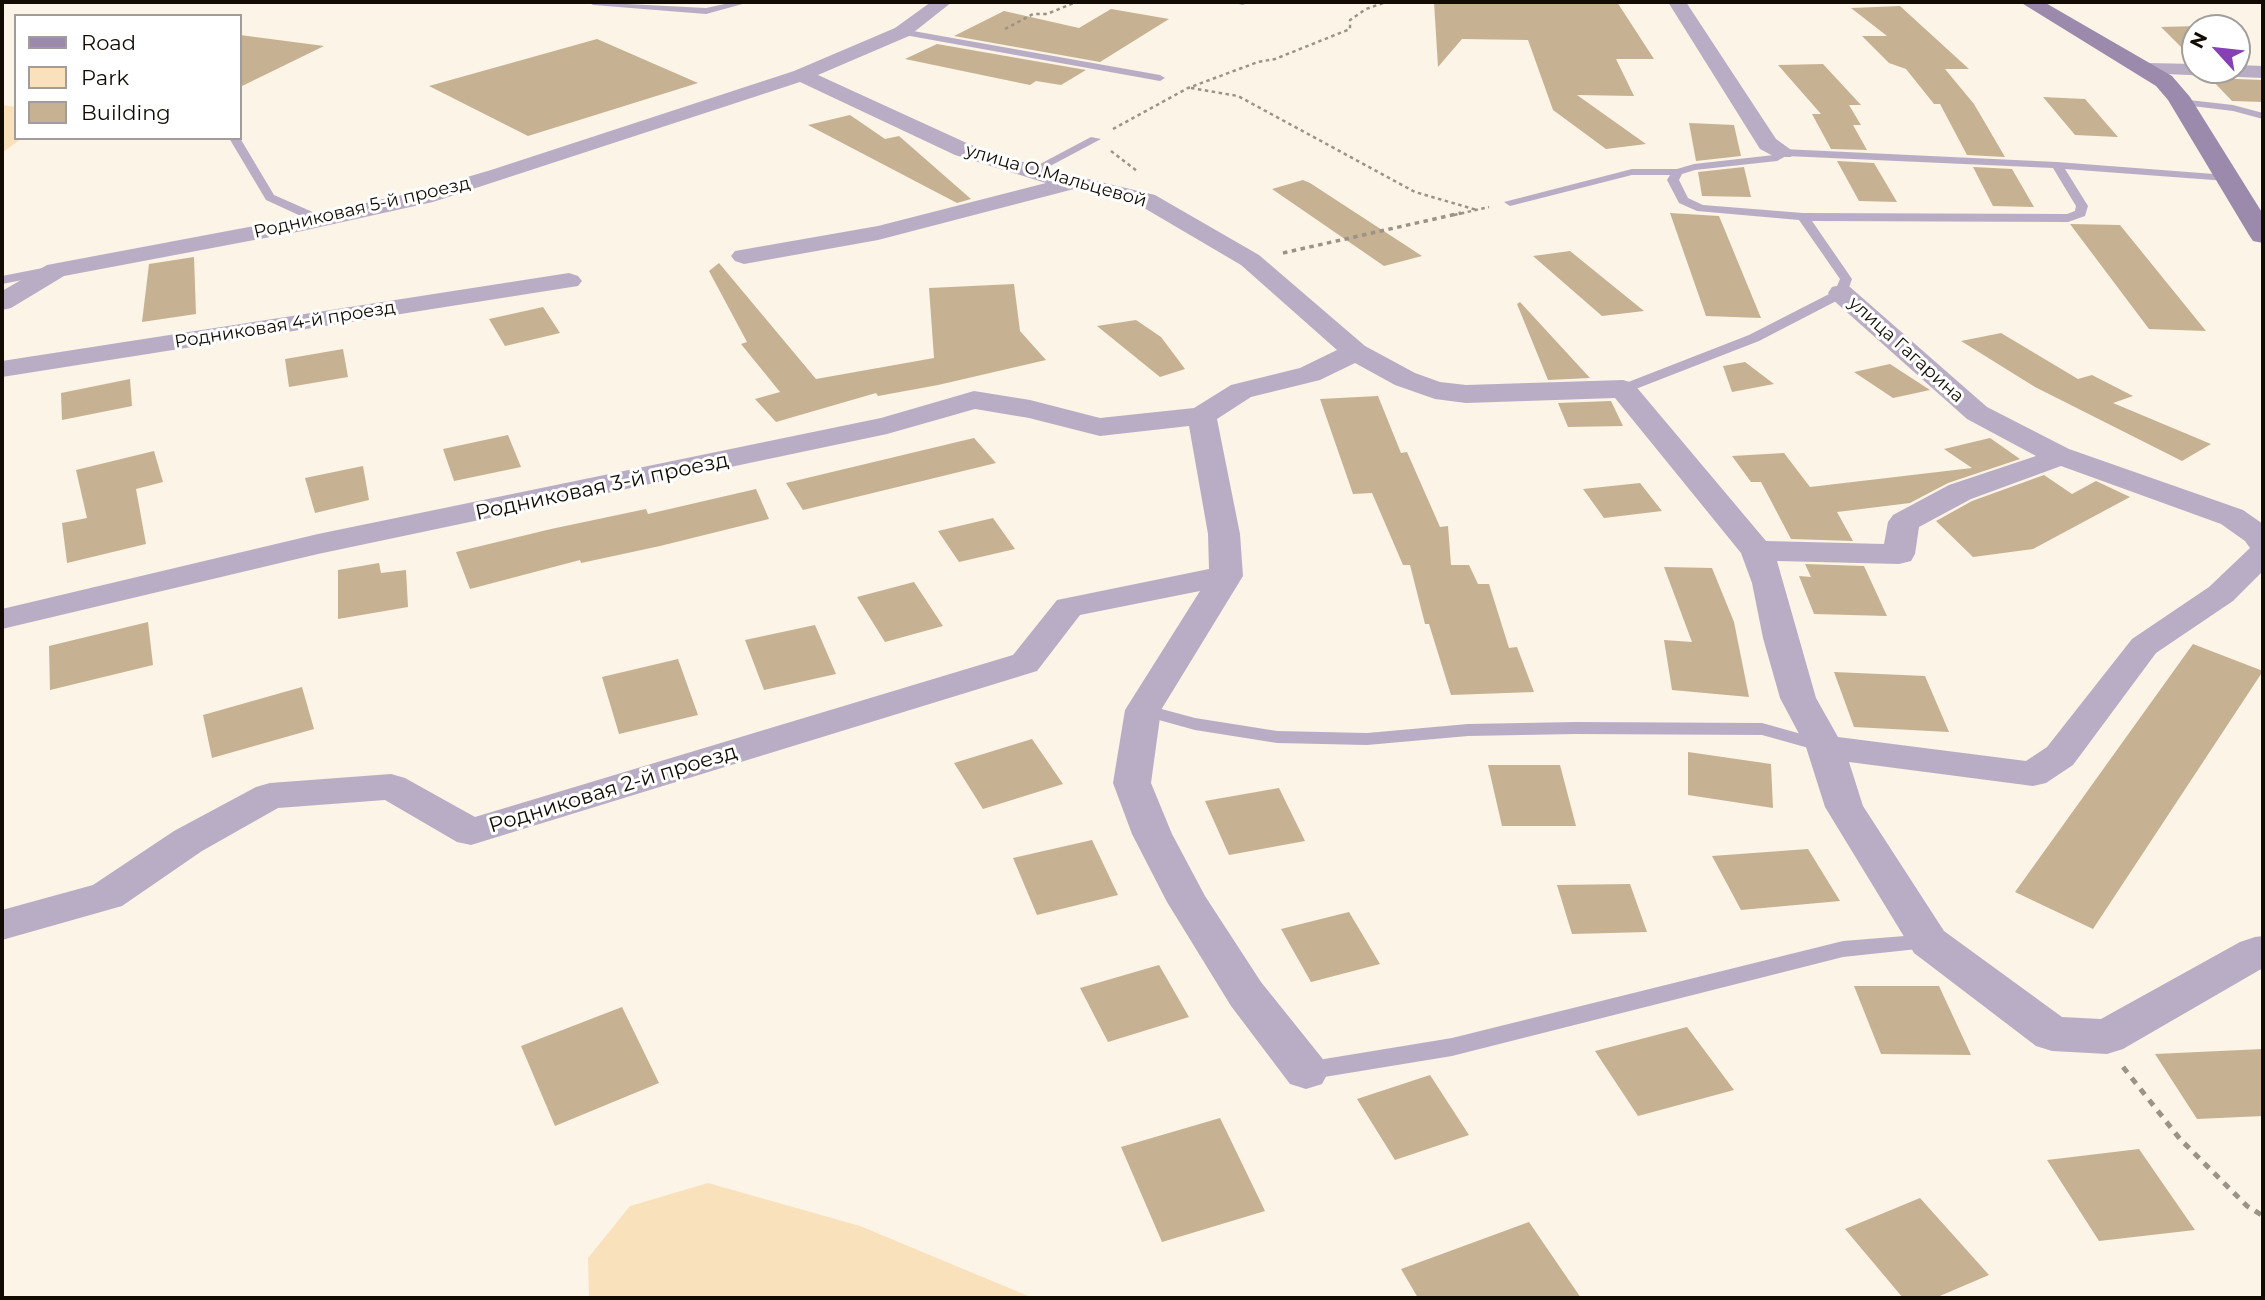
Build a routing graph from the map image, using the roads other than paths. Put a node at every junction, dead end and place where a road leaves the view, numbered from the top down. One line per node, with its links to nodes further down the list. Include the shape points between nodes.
1 (593, 2): 2 (lane, via 706,11)
2 (745, 2)
3 (943, 2): 8 (street)
4 (1235, 2): 5 (lane)
5 (1243, 2)
6 (1677, 2): 17 (street, via 1768,144)
7 (2031, 2): 9 (main road)
8 (902, 32): 11 (street); 12 (lane)
9 (2147, 69): 10 (street); 13 (main road, via 2164,81)
10 (2263, 72)
11 (801, 75): 19 (street, улица О.Мальцевой, via 963,150); 25 (street, Родниковая 5-й проезд, via 499,175)
12 (1160, 78)
13 (2180, 102): 14 (lane); 21 (main road)
14 (2263, 116)
15 (1095, 139): 19 (lane)
16 (235, 140): 25 (lane, via 270,197)
17 (1783, 152): 18 (lane); 20 (lane, via 1777,158)
18 (2057, 165): 21 (lane); 24 (lane, via 2082,206 2081,213 2068,218)
19 (1031, 172): 22 (street, улица О.Мальцевой)
20 (1678, 172): 23 (lane, via 1632,172); 24 (lane, via 1673,180 1683,200 1701,208)
21 (2227, 178): 26 (main road)
22 (1070, 183): 27 (street, via 878,233); 33 (street, улица О.Мальцевой, via 1147,200 1250,260)
23 (1510, 202)
24 (1802, 217): 31 (lane, улица Гагарина, via 1846,279)
25 (320, 220): 28 (street, Родниковая 5-й проезд)
26 (2263, 235)
27 (744, 256)
28 (56, 270): 29 (lane); 32 (street, Родниковая 5-й проезд)
29 (2, 280)
30 (569, 281): 34 (street, Родниковая 4-й проезд)
31 (1841, 293): 35 (lane, via 1754,338); 37 (street, улица Гагарина, via 1977,413)
32 (2, 302)
33 (1355, 352): 35 (street, улица О.Мальцевой, via 1435,390 1466,394); 36 (street, via 1310,374 1241,391)
34 (2, 369)
35 (1623, 389): 39 (street)
36 (1202, 416): 41 (street, via 1224,534); 42 (street, Родниковая 3-й проезд, via 1100,427 974,400 760,454 318,544)
37 (2058, 455): 38 (street, улица Гагарина, via 2232,517 2258,535); 39 (street, via 1960,492 1904,522 1899,554)
38 (2263, 544)
39 (1757, 551): 44 (street, via 1798,698)
40 (2263, 553): 44 (street, via 2221,594 2144,646 2060,756 2034,774)
41 (1226, 576): 43 (street); 45 (street, Родниковая 2-й проезд, via 1069,607 1025,663 471,832 391,787 270,796 188,841 107,896)
42 (2, 619)
43 (1143, 710): 44 (lane, via 1277,737 1367,739 1563,728 1762,729); 48 (street, via 1132,783 1153,834 1188,902 1246,994)
44 (1825, 747): 46 (street, via 1844,807)
45 (2, 925)
46 (1929, 942): 47 (street, via 2052,1034 2106,1037); 48 (lane, via 1843,949 1452,1047)
47 (2263, 952)
48 (1306, 1071)

